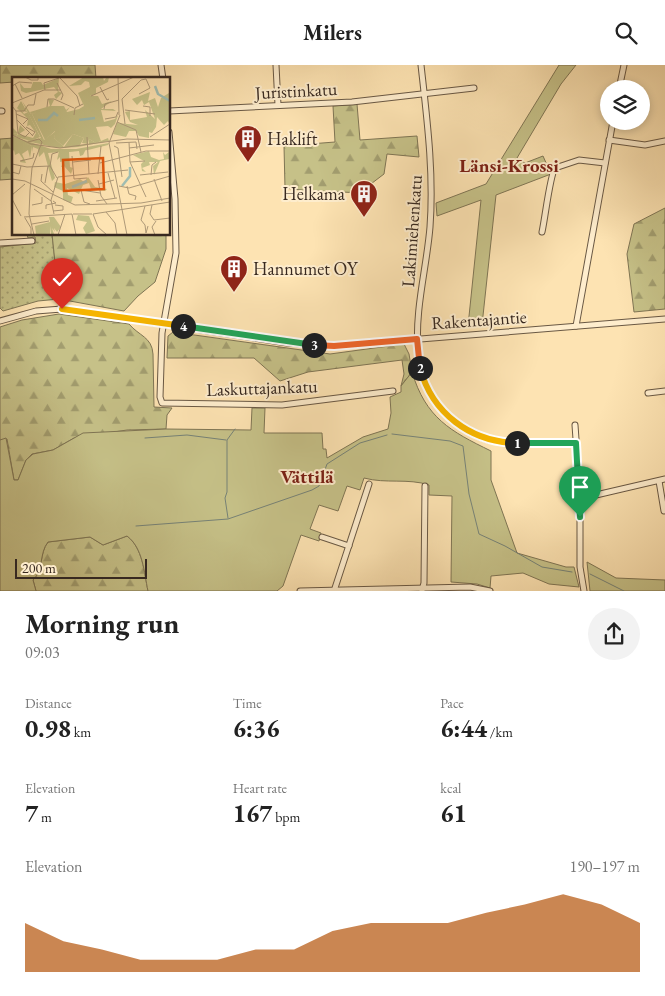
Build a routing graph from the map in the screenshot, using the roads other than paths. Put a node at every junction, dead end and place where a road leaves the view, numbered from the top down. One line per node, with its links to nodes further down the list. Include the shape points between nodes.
1 (276, 65): 7 (street)
2 (421, 65): 6 (street, Lakimiehenkatu)
3 (624, 65): 4 (street)
4 (621, 80)
5 (474, 88): 6 (street, Juristinkatu)
6 (424, 93): 7 (street, Juristinkatu, via 352,102); 21 (street, Lakimiehenkatu, via 432,189)
7 (278, 105): 8 (street, Juristinkatu)
8 (170, 111)
9 (611, 130): 10 (street)
10 (609, 140): 11 (street, via 645,145); 13 (street)
11 (665, 141)
12 (170, 146): 19 (street, via 176,253)
13 (605, 163): 14 (street, via 579,160 555,168); 20 (street)
14 (542, 232)
15 (32, 241): 16 (street)
16 (0, 243)
17 (665, 319): 20 (street, Rakentajantie)
18 (0, 321): 19 (street, Rakentajantie, via 55,309)
19 (164, 323): 21 (street, Rakentajantie, via 287,343 327,346); 22 (street, Laskuttajankatu, via 162,403 282,405)
20 (576, 326): 21 (street, Rakentajantie)
21 (417, 339): 26 (street, Lakimiehenkatu, via 419,366 427,388 440,409 457,424 488,439 512,443)
22 (393, 391)
23 (665, 391): 24 (street)
24 (648, 393)
25 (575, 425): 26 (street)
26 (576, 443): 31 (street)
27 (665, 479): 28 (street)
28 (658, 481): 31 (street); 32 (street)
29 (369, 484): 34 (street)
30 (425, 486): 37 (street)
31 (580, 496): 40 (street, via 580,565)
32 (664, 511)
33 (322, 537): 34 (street)
34 (349, 546): 35 (street)
35 (335, 588): 36 (street); 38 (street)
36 (375, 590): 37 (street)
37 (422, 590): 39 (street, via 470,587)
38 (300, 591)
39 (490, 591)
40 (584, 591)

